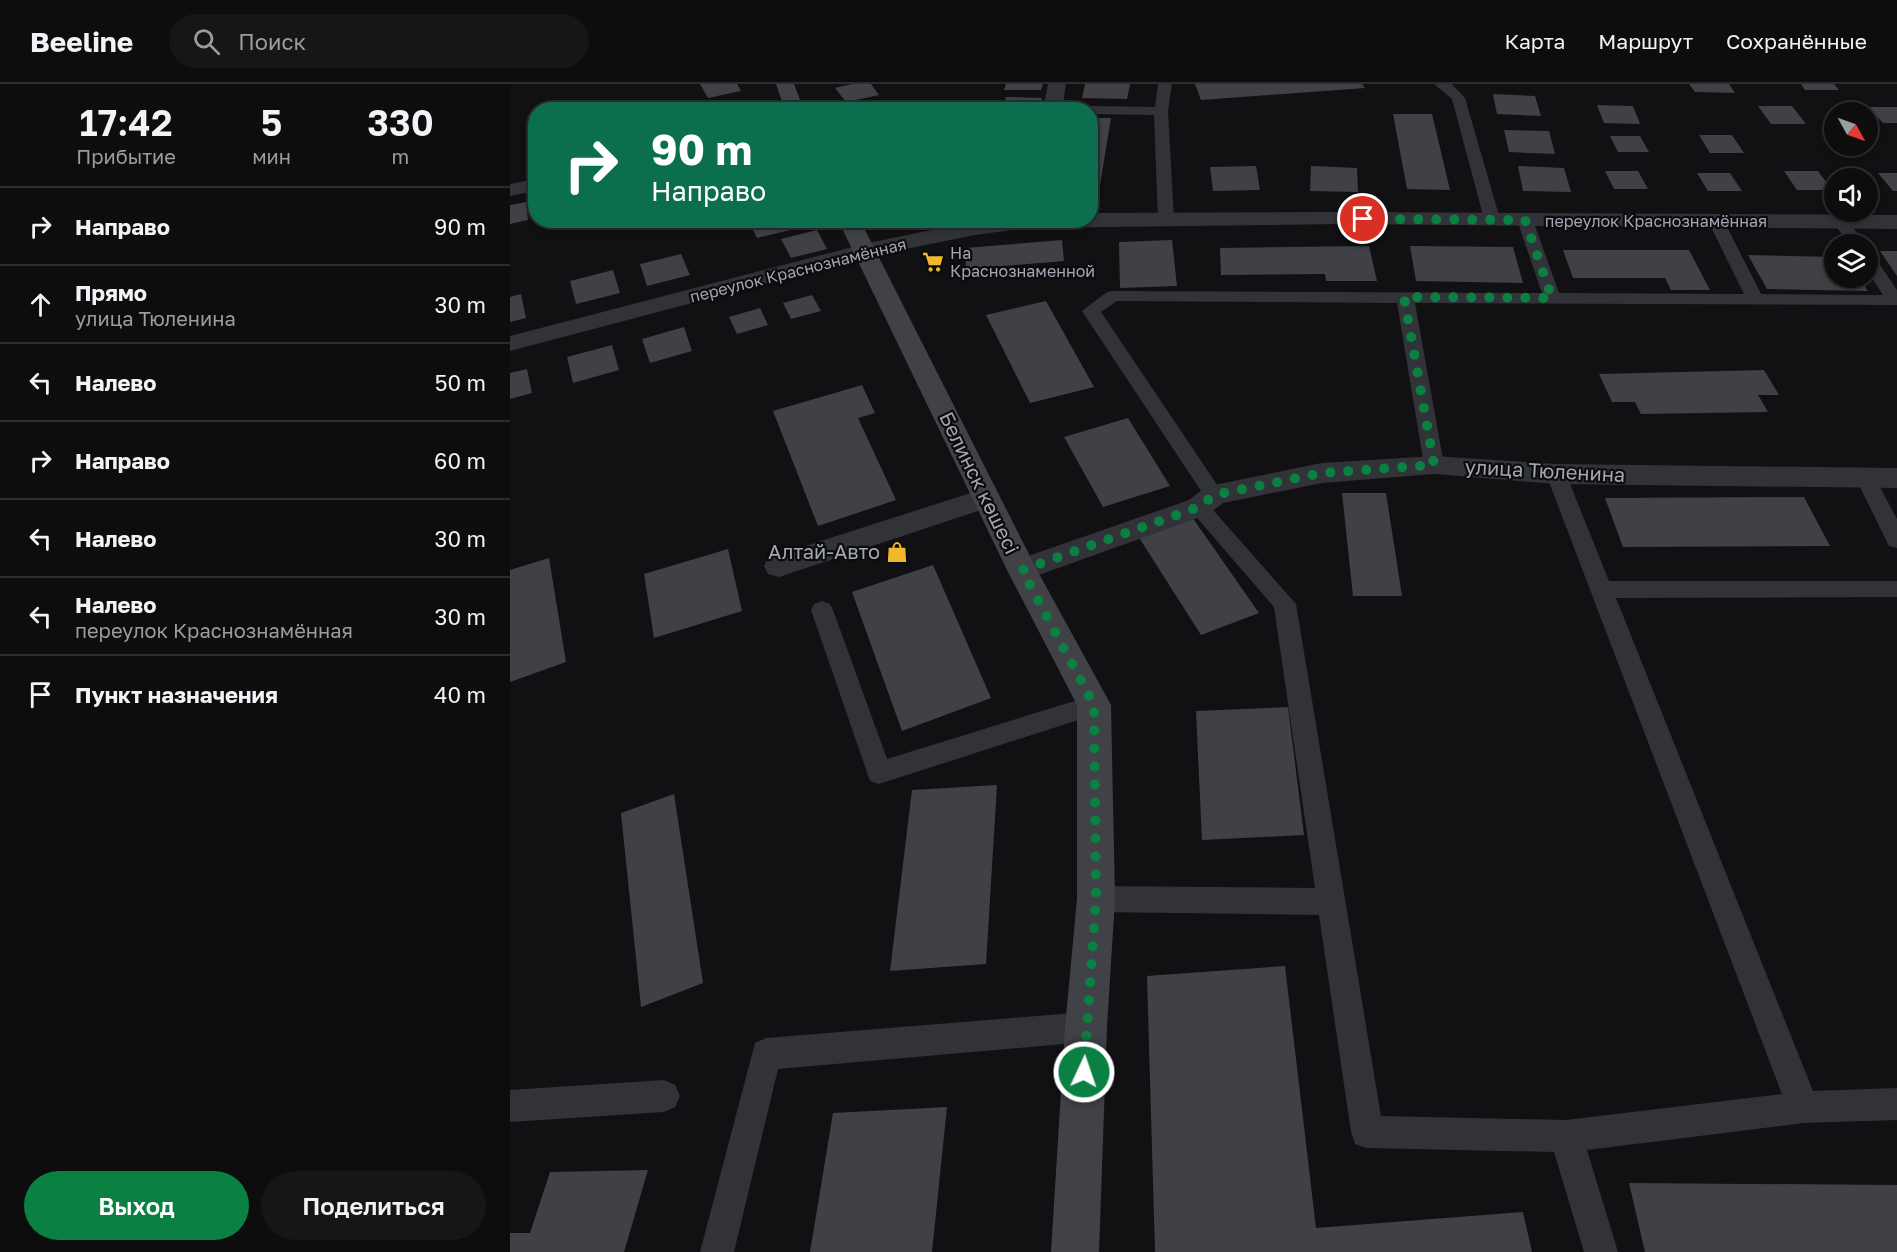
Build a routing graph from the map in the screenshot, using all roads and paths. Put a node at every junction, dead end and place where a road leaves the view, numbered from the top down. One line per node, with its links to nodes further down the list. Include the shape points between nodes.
1 (785, 84): 5 (main road)
2 (1057, 84): 6 (street)
3 (1166, 84): 8 (lane)
4 (1441, 84): 11 (lane, via 1458,98)
5 (792, 102)
6 (1054, 102)
7 (1098, 110): 8 (lane)
8 (1161, 111): 13 (lane)
9 (528, 187): 10 (street)
10 (510, 190)
11 (1492, 219): 13 (street, переулок Краснознамённая); 14 (street, переулок Краснознамённая)
12 (1098, 220): 13 (street, переулок Краснознамённая)
13 (1166, 220)
14 (1525, 220): 15 (street, переулок Краснознамённая); 26 (lane)
15 (1716, 221): 16 (street, переулок Краснознамённая); 27 (lane)
16 (1824, 222)
17 (1841, 222): 22 (lane)
18 (1878, 222): 19 (street, переулок Краснознамённая)
19 (1897, 222)
20 (853, 228): 23 (main road, Белинск көшесі)
21 (975, 228): 23 (street, переулок Краснознамённая)
22 (1850, 234)
23 (864, 251): 29 (street, переулок Краснознамённая); 34 (main road, Белинск көшесі)
24 (1878, 275): 28 (lane)
25 (1404, 297): 26 (lane); 30 (lane); 35 (lane, via 1113,297 1091,311)
26 (1552, 298): 27 (lane)
27 (1755, 299): 28 (lane)
28 (1896, 300)
29 (510, 344)
30 (1434, 465): 31 (street, улица Тюленина); 35 (street, улица Тюленина, via 1322,473)
31 (1556, 474): 32 (street, улица Тюленина); 40 (lane)
32 (1865, 477): 33 (street, улица Тюленина); 36 (lane)
33 (1897, 478)
34 (986, 498): 37 (street); 38 (main road, Белинск көшесі)
35 (1206, 501): 38 (street, улица Тюленина); 44 (lane, via 1285,604)
36 (1897, 540)
37 (779, 566)
38 (1022, 570): 42 (main road, Белинск көшесі)
39 (1897, 589): 40 (lane)
40 (1600, 590): 49 (lane)
41 (822, 610): 42 (lane, via 879,773)
42 (1094, 705): 43 (main road, Белинск көшесі)
43 (1096, 899): 44 (lane); 45 (main road, Белинск көшесі)
44 (1331, 902): 50 (lane, via 1367,1132)
45 (1086, 1027): 51 (lane, via 766,1054); 52 (main road, Белинск көшесі)
46 (664, 1096): 48 (lane)
47 (1897, 1104): 49 (lane)
48 (510, 1106)
49 (1803, 1107): 50 (lane)
50 (1566, 1136): 53 (lane)
51 (717, 1252)
52 (1075, 1252)
53 (1601, 1252)

